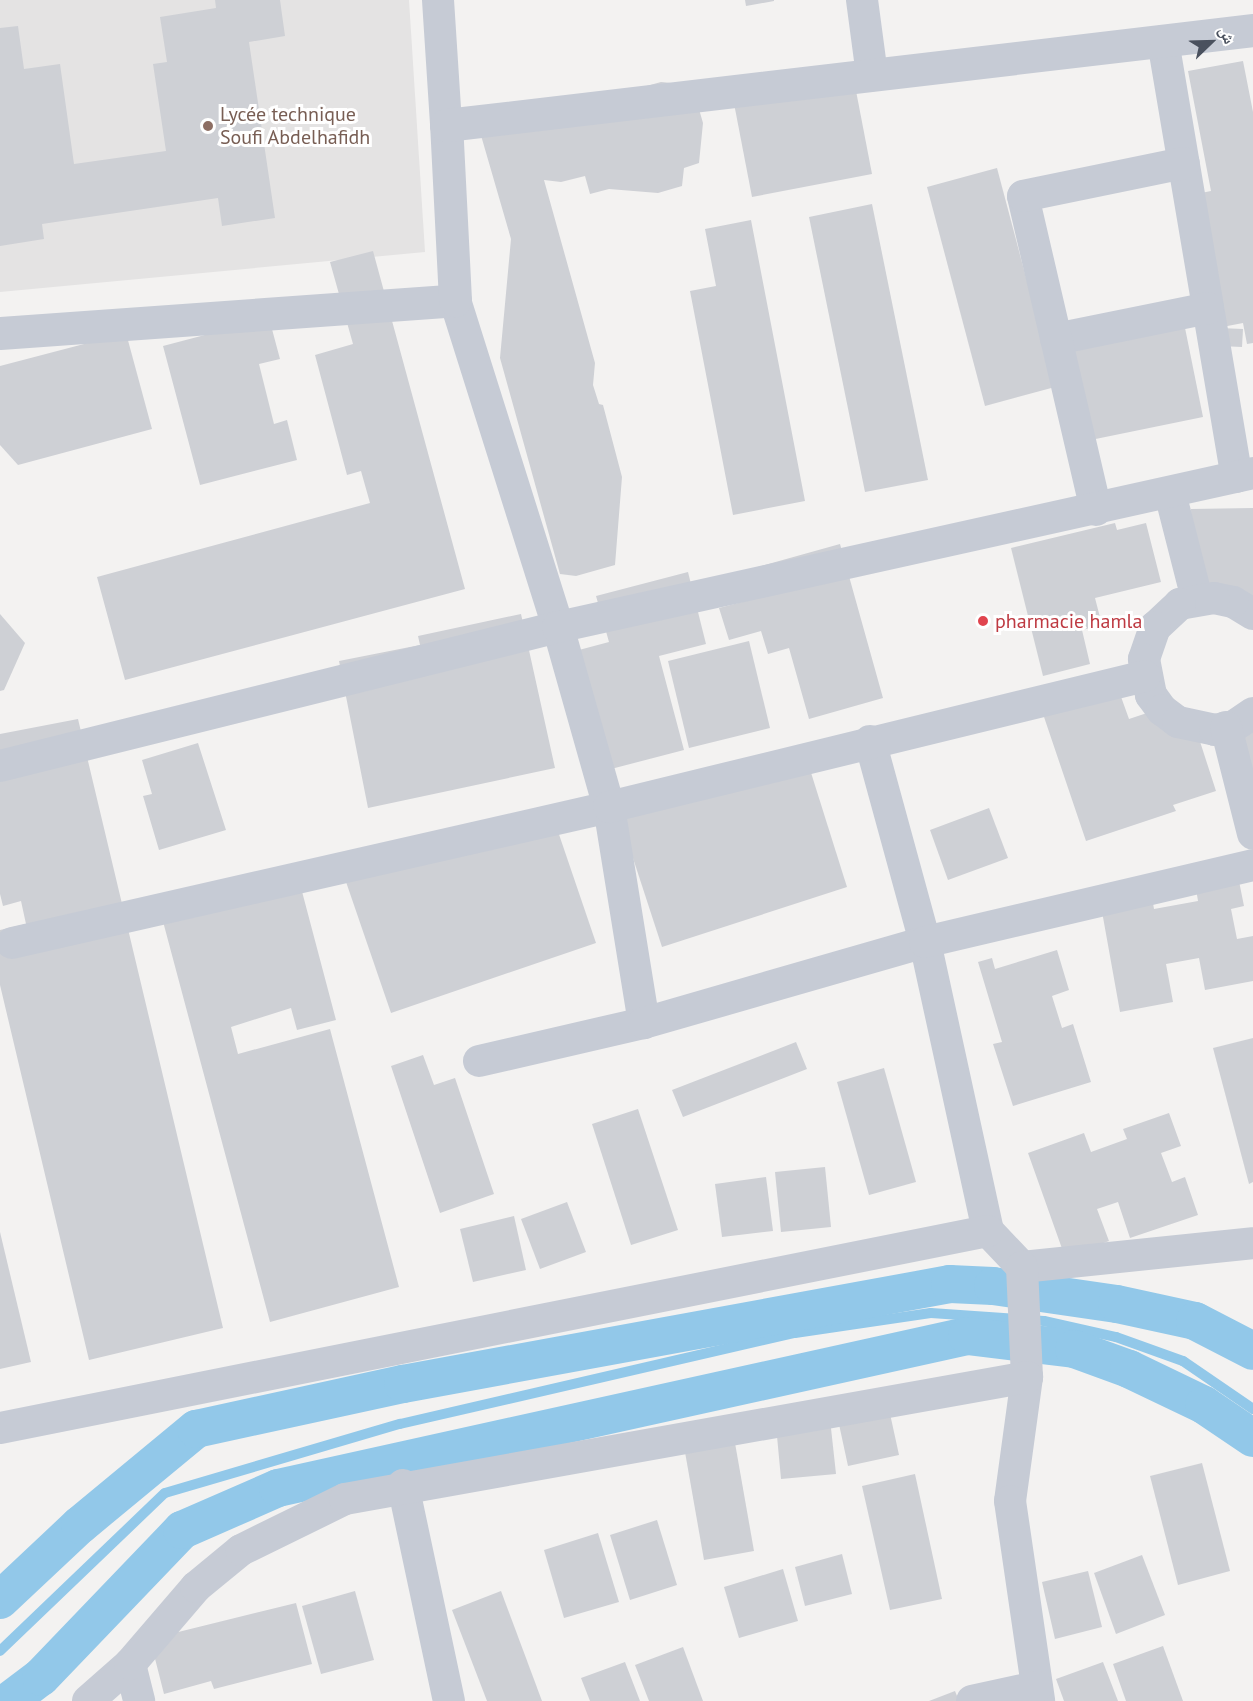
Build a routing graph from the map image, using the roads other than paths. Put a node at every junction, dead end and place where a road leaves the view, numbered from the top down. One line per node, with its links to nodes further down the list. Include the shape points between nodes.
1 (438, 0): 6 (street)
2 (862, 0): 5 (street)
3 (1253, 30): 4 (street)
4 (1163, 41): 5 (street); 7 (street)
5 (872, 75): 6 (street)
6 (446, 125): 8 (street)
7 (1184, 163): 9 (street); 11 (street, via 1023,196)
8 (455, 300): 10 (street); 17 (street)
9 (1208, 308): 11 (street); 12 (street)
10 (0, 333)
11 (1056, 339): 14 (street)
12 (1245, 475): 13 (street)
13 (1170, 493): 14 (street); 15 (street)
14 (1096, 510): 17 (street)
15 (1197, 599): 16 (street, via 1233,602); 18 (street, via 1180,604 1155,627 1147,642)
16 (1253, 614)
17 (558, 627): 21 (street); 22 (street)
18 (1145, 676): 19 (street, via 1162,710 1178,722 1196,729); 20 (street)
19 (1240, 720): 23 (street)
20 (870, 741): 22 (street); 25 (street)
21 (0, 766)
22 (609, 807): 26 (street); 27 (street)
23 (1253, 834)
24 (1253, 865): 25 (street)
25 (925, 942): 27 (street); 29 (street)
26 (12, 943)
27 (644, 1023): 28 (street)
28 (479, 1061)
29 (988, 1231): 31 (street); 33 (street)
30 (1253, 1243): 31 (street)
31 (1023, 1278): 32 (street)
32 (1027, 1377): 34 (street); 36 (street, via 1010,1501)
33 (0, 1428)
34 (403, 1485): 35 (street, via 345,1499 241,1550 196,1587); 37 (street)
35 (130, 1664): 38 (street); 39 (street)
36 (1037, 1694): 40 (street)
37 (441, 1699)
38 (88, 1701)
39 (139, 1701)
40 (972, 1701)

